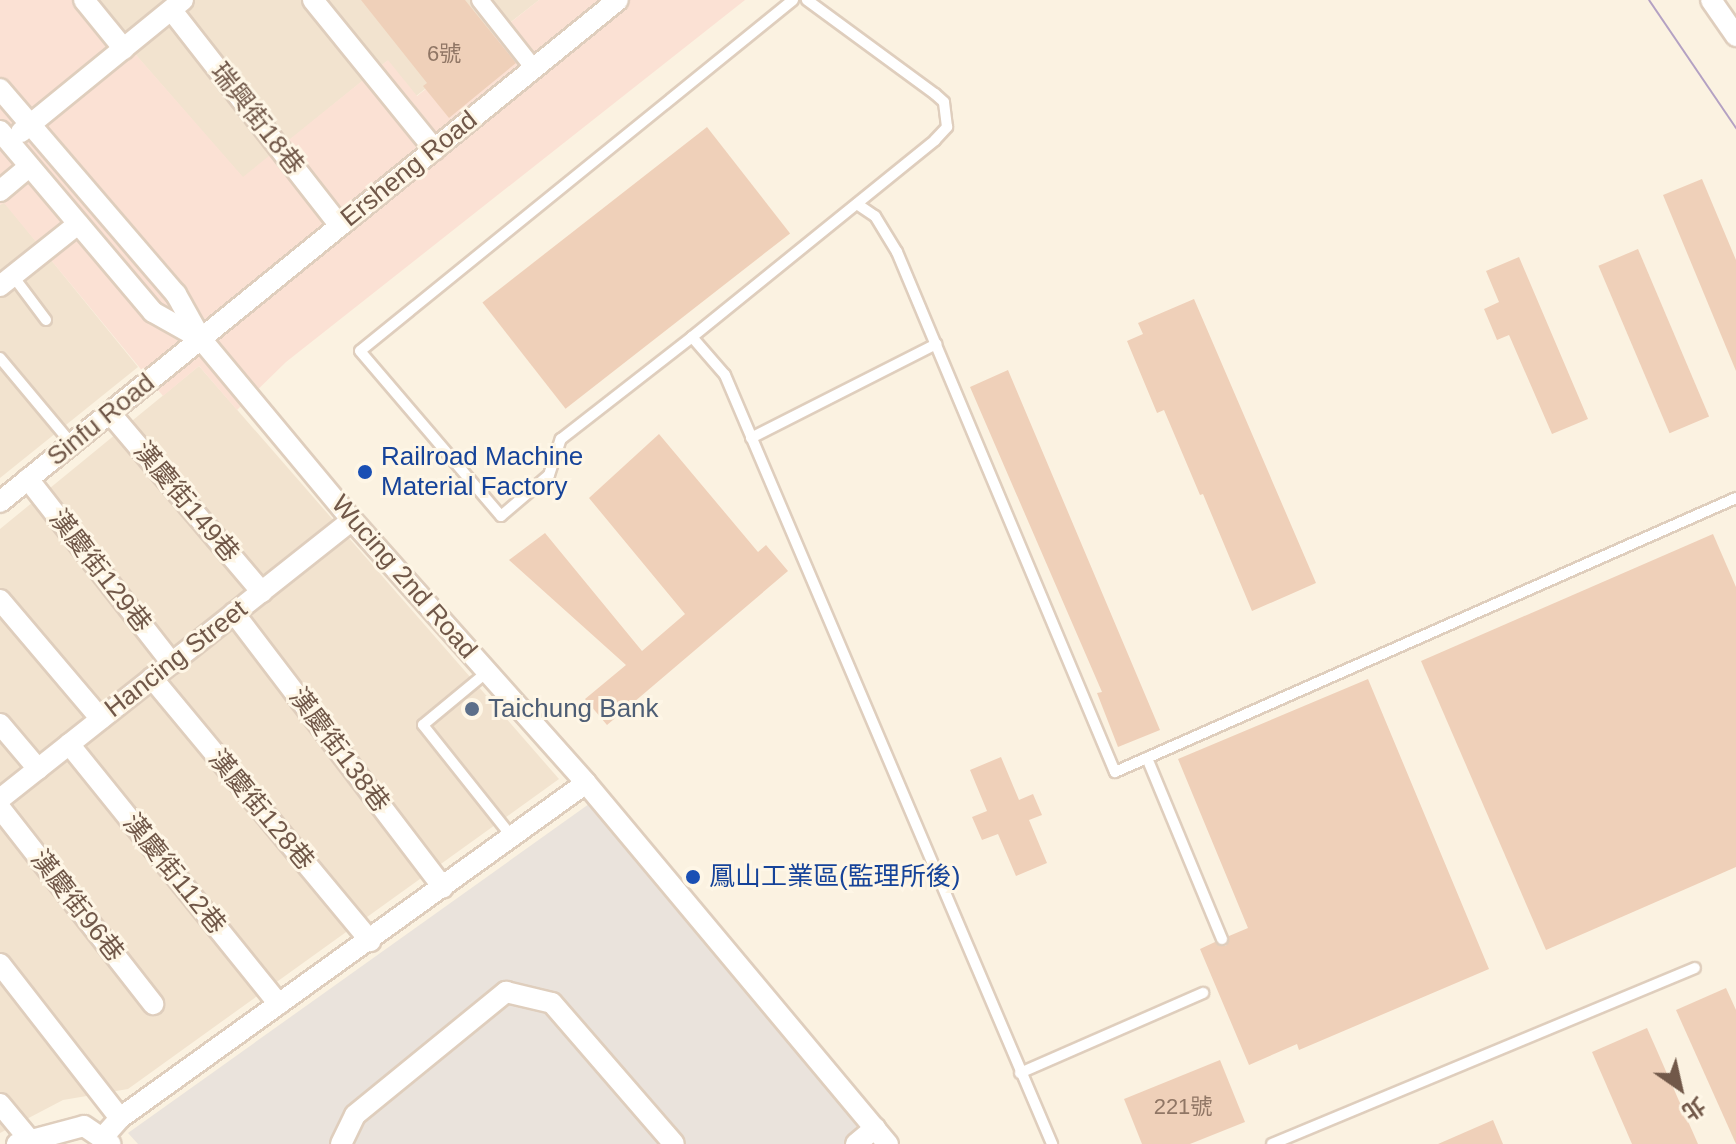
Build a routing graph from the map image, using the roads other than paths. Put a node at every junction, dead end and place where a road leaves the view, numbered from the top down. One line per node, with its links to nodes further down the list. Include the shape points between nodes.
1 (84, 0): 10 (street)
2 (313, 0): 15 (street)
3 (480, 0): 11 (street)
4 (618, 0): 11 (street, Ersheng Road)
5 (793, 0): 23 (lane, via 360,351 501,516 549,475 561,439)
6 (807, 0): 18 (lane, via 935,94 948,115 947,127 935,140)
7 (1711, 0): 9 (street)
8 (178, 6): 10 (street); 20 (street, 瑞興街18巷)
9 (1736, 36)
10 (124, 49): 13 (street)
11 (533, 67): 15 (street, Ersheng Road)
12 (0, 90): 13 (street, Wucing 2nd Road)
13 (31, 124): 14 (street); 24 (street, Wucing 2nd Road, via 176,294)
14 (4, 136): 16 (street, Wucing 2nd Road)
15 (435, 150): 20 (street, Ersheng Road)
16 (29, 167): 17 (street); 19 (street, Wucing 2nd Road)
17 (0, 191)
18 (857, 204): 23 (lane); 25 (lane, via 888,233)
19 (78, 224): 21 (street); 24 (street, Wucing 2nd Road, via 153,312)
20 (340, 226): 24 (street, Ersheng Road)
21 (6, 281): 22 (lane)
22 (46, 320)
23 (692, 337): 28 (lane, via 725,375)
24 (201, 339): 27 (street, Sinfu Road); 33 (street, Wucing 2nd Road)
25 (936, 344): 28 (lane); 43 (lane, via 1115,772)
26 (0, 358): 29 (lane)
27 (110, 413): 29 (street, Sinfu Road); 34 (street, 漢慶街149巷)
28 (751, 438): 57 (lane)
29 (72, 444): 30 (street, Sinfu Road)
30 (28, 479): 32 (street, Sinfu Road); 37 (street, 漢慶街129巷)
31 (1736, 498): 43 (lane)
32 (0, 502)
33 (352, 520): 34 (street, Hancing Street); 38 (street, Wucing 2nd Road)
34 (262, 592): 36 (street, Hancing Street)
35 (0, 600): 40 (street)
36 (234, 613): 37 (street, Hancing Street); 49 (street, 漢慶街138巷)
37 (172, 663): 39 (street, Hancing Street)
38 (487, 672): 45 (street, Wucing 2nd Road); 48 (lane, via 423,725)
39 (152, 678): 40 (street, Hancing Street); 51 (street, 漢慶街128巷)
40 (101, 719): 42 (street, Hancing Street)
41 (0, 724): 44 (street)
42 (69, 744): 44 (street, Hancing Street); 56 (street, 漢慶街112巷)
43 (1147, 758): 50 (lane)
44 (38, 769): 46 (street, Hancing Street)
45 (586, 783): 48 (street); 60 (street, Wucing 2nd Road)
46 (0, 799)
47 (0, 808): 55 (street, 漢慶街96巷)
48 (512, 837): 49 (street)
49 (443, 887): 51 (street)
50 (1222, 939)
51 (370, 941): 56 (street)
52 (0, 964): 59 (street)
53 (1695, 968): 67 (lane)
54 (1203, 993): 57 (lane)
55 (153, 1004)
56 (279, 1004): 59 (street)
57 (1020, 1073): 66 (lane)
58 (0, 1104): 62 (street)
59 (120, 1118): 61 (street)
60 (882, 1136): 65 (street)
61 (107, 1140): 62 (street, via 84,1126)
62 (22, 1141)
63 (341, 1144): 64 (street, via 355,1115 506,992 552,1003)
64 (674, 1144)
65 (856, 1144)
66 (1052, 1144)
67 (1272, 1144)

